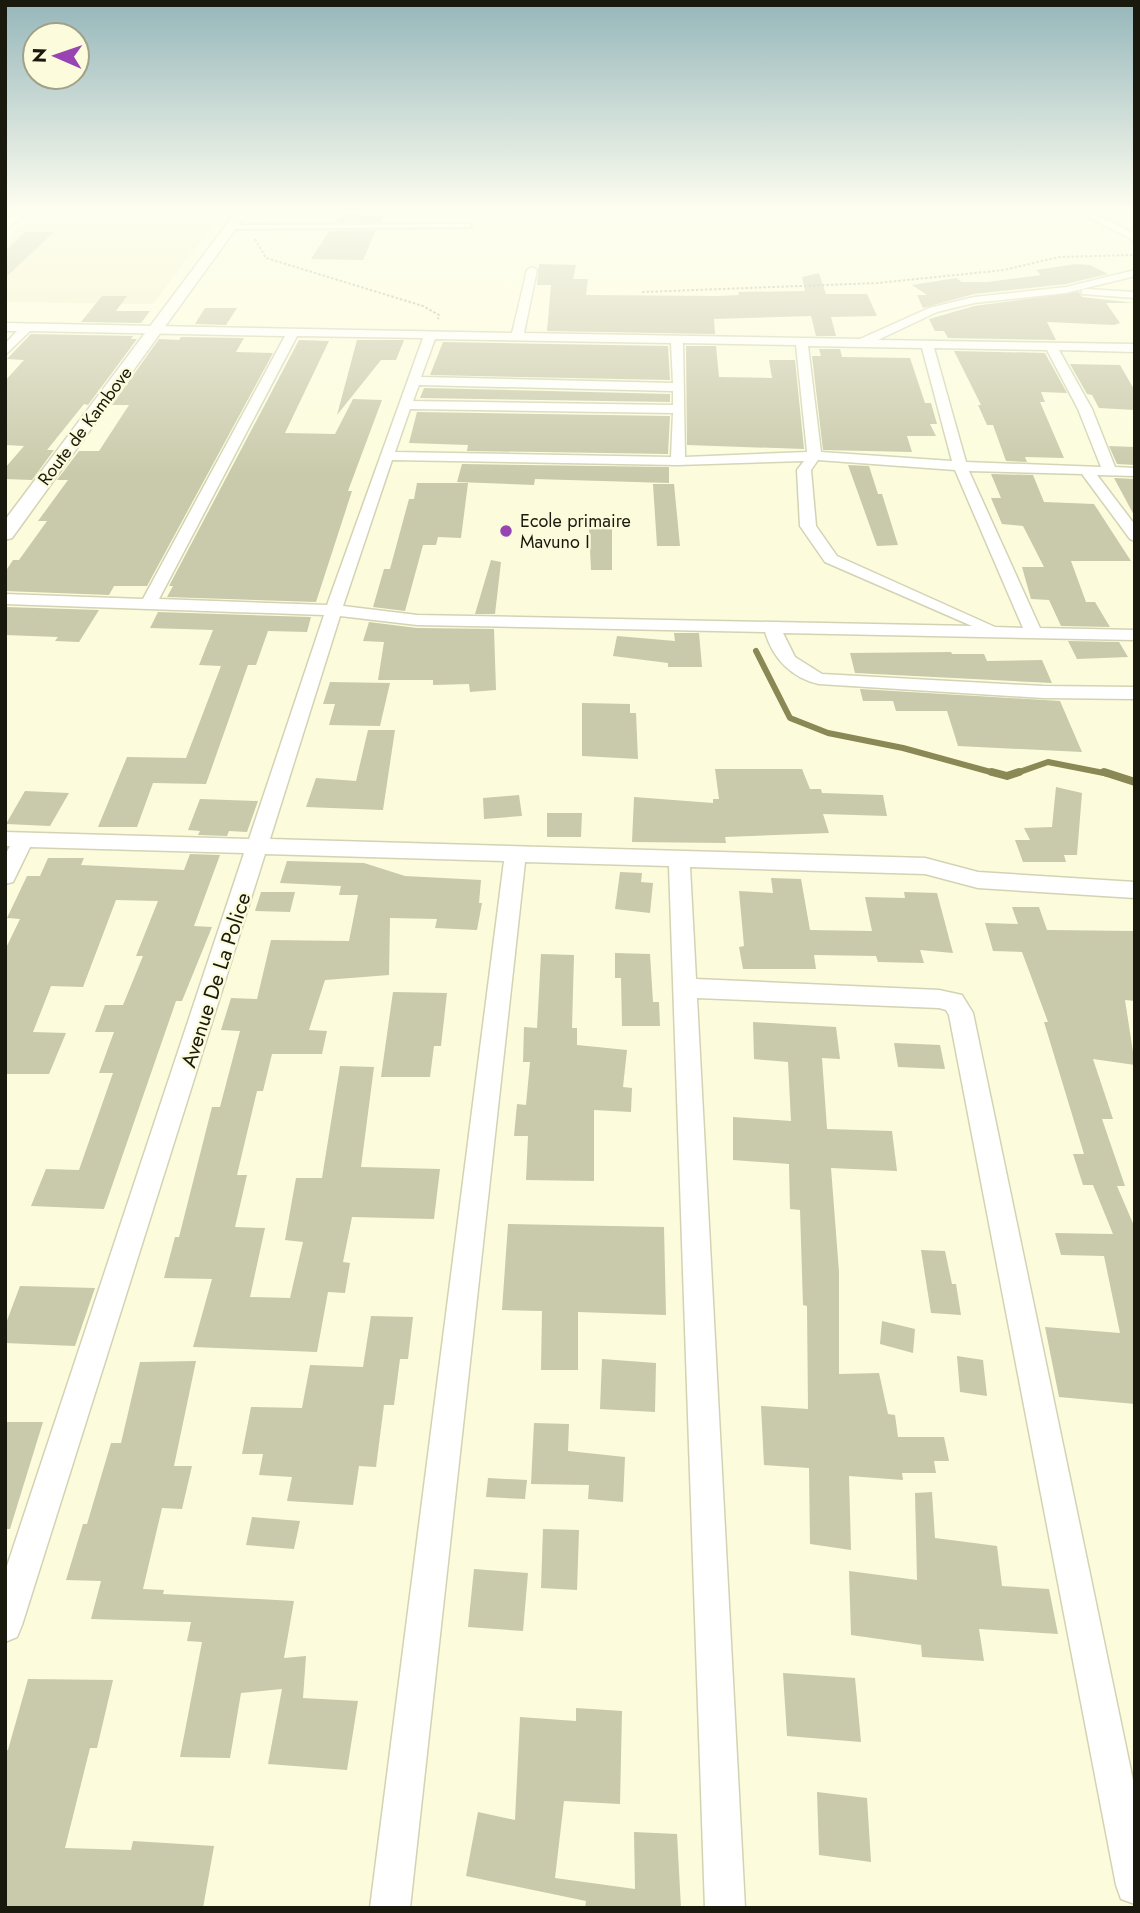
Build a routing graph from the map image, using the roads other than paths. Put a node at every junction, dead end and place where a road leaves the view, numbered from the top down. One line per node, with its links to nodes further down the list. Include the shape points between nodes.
1 (180, 298): 4 (street, Route de Kambove)
2 (526, 298): 9 (street)
3 (990, 298): 12 (street, via 933,310)
4 (161, 324): 6 (street); 7 (street); 28 (street, Route de Kambove)
5 (5, 327): 6 (street)
6 (27, 327): 16 (street)
7 (293, 332): 8 (street); 31 (street)
8 (430, 335): 9 (street); 17 (street, Avenue De La Police)
9 (517, 337): 10 (street)
10 (677, 340): 11 (street); 18 (street)
11 (802, 343): 12 (street); 22 (street)
12 (860, 344): 13 (street)
13 (927, 345): 14 (street); 24 (street)
14 (1051, 347): 15 (street); 26 (street, via 1085,409)
15 (1135, 348)
16 (5, 351)
17 (413, 381): 18 (street); 19 (street, Avenue De La Police)
18 (679, 387): 20 (street)
19 (404, 405): 20 (street); 21 (street, Avenue De La Police)
20 (680, 409): 23 (street)
21 (388, 456): 23 (street); 32 (street, Avenue De La Police)
22 (814, 456): 23 (street); 24 (street); 34 (street, via 804,470 808,526 831,559)
23 (678, 461)
24 (960, 466): 25 (street); 35 (street)
25 (1087, 471): 26 (street); 29 (street)
26 (1110, 472): 27 (street)
27 (1135, 472)
28 (5, 534)
29 (1135, 537)
30 (5, 598): 31 (street)
31 (149, 602): 32 (street)
32 (334, 610): 33 (street, via 416,620); 39 (street, Avenue De La Police)
33 (773, 629): 34 (street); 37 (street, via 778,650 791,665 819,679)
34 (999, 632): 35 (street)
35 (1033, 632): 36 (street)
36 (1135, 635)
37 (1135, 693)
38 (15, 839): 39 (street); 42 (street)
39 (259, 846): 40 (street); 45 (street, Avenue De La Police)
40 (515, 855): 41 (street); 47 (street)
41 (679, 861): 43 (street, via 925,866 978,880); 44 (street)
42 (5, 876)
43 (1135, 890)
44 (685, 988): 46 (street, via 939,999 954,1002 961,1013); 48 (street)
45 (5, 1625)
46 (1135, 1885)
47 (390, 1908)
48 (725, 1908)

